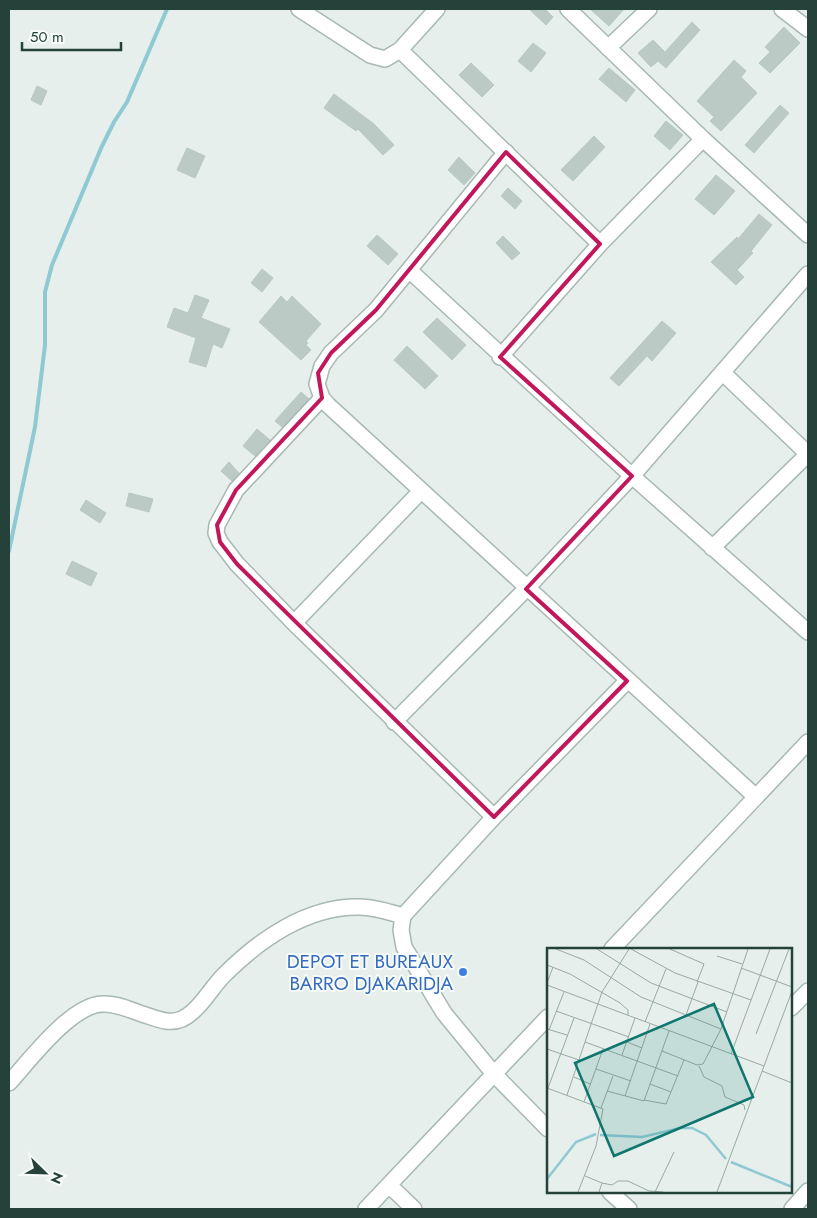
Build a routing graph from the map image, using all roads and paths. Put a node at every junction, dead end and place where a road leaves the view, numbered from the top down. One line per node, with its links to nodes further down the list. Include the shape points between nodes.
1 (300, 9): 8 (street, via 376,58 390,58)
2 (437, 9): 8 (street)
3 (568, 9): 7 (street)
4 (649, 9): 7 (street)
5 (782, 9): 6 (street)
6 (808, 30)
7 (608, 48): 9 (street)
8 (400, 50): 10 (street)
9 (704, 139): 11 (street); 12 (street)
10 (506, 152): 12 (street); 13 (street)
11 (808, 234)
12 (600, 244): 15 (street)
13 (409, 270): 15 (street); 17 (street, via 322,366 317,384)
14 (808, 274): 16 (street)
15 (500, 357): 19 (street)
16 (723, 372): 18 (street); 19 (street)
17 (322, 398): 20 (street); 23 (street, via 236,490 216,533 225,551)
18 (808, 454): 21 (street)
19 (632, 476): 21 (street); 22 (street)
20 (421, 491): 22 (street); 23 (street)
21 (712, 548): 24 (street)
22 (526, 590): 25 (street); 26 (street)
23 (294, 623): 26 (street)
24 (808, 632)
25 (627, 681): 28 (street); 29 (street)
26 (394, 722): 29 (street)
27 (808, 742): 28 (street)
28 (756, 797): 31 (street)
29 (494, 817): 30 (street)
30 (403, 916): 35 (street, via 404,947 444,1013); 36 (street, via 359,907 303,918 250,950 192,1012 175,1021 160,1021 116,1006 92,1006 66,1023)
31 (613, 948)
32 (808, 991): 33 (street)
33 (792, 1007)
34 (547, 1018): 35 (street)
35 (494, 1074): 37 (street); 38 (street)
36 (9, 1083)
37 (547, 1128)
38 (389, 1185): 41 (street); 42 (street)
39 (808, 1191): 44 (street)
40 (611, 1193): 43 (street)
41 (366, 1209)
42 (414, 1209)
43 (629, 1209)
44 (792, 1209)

